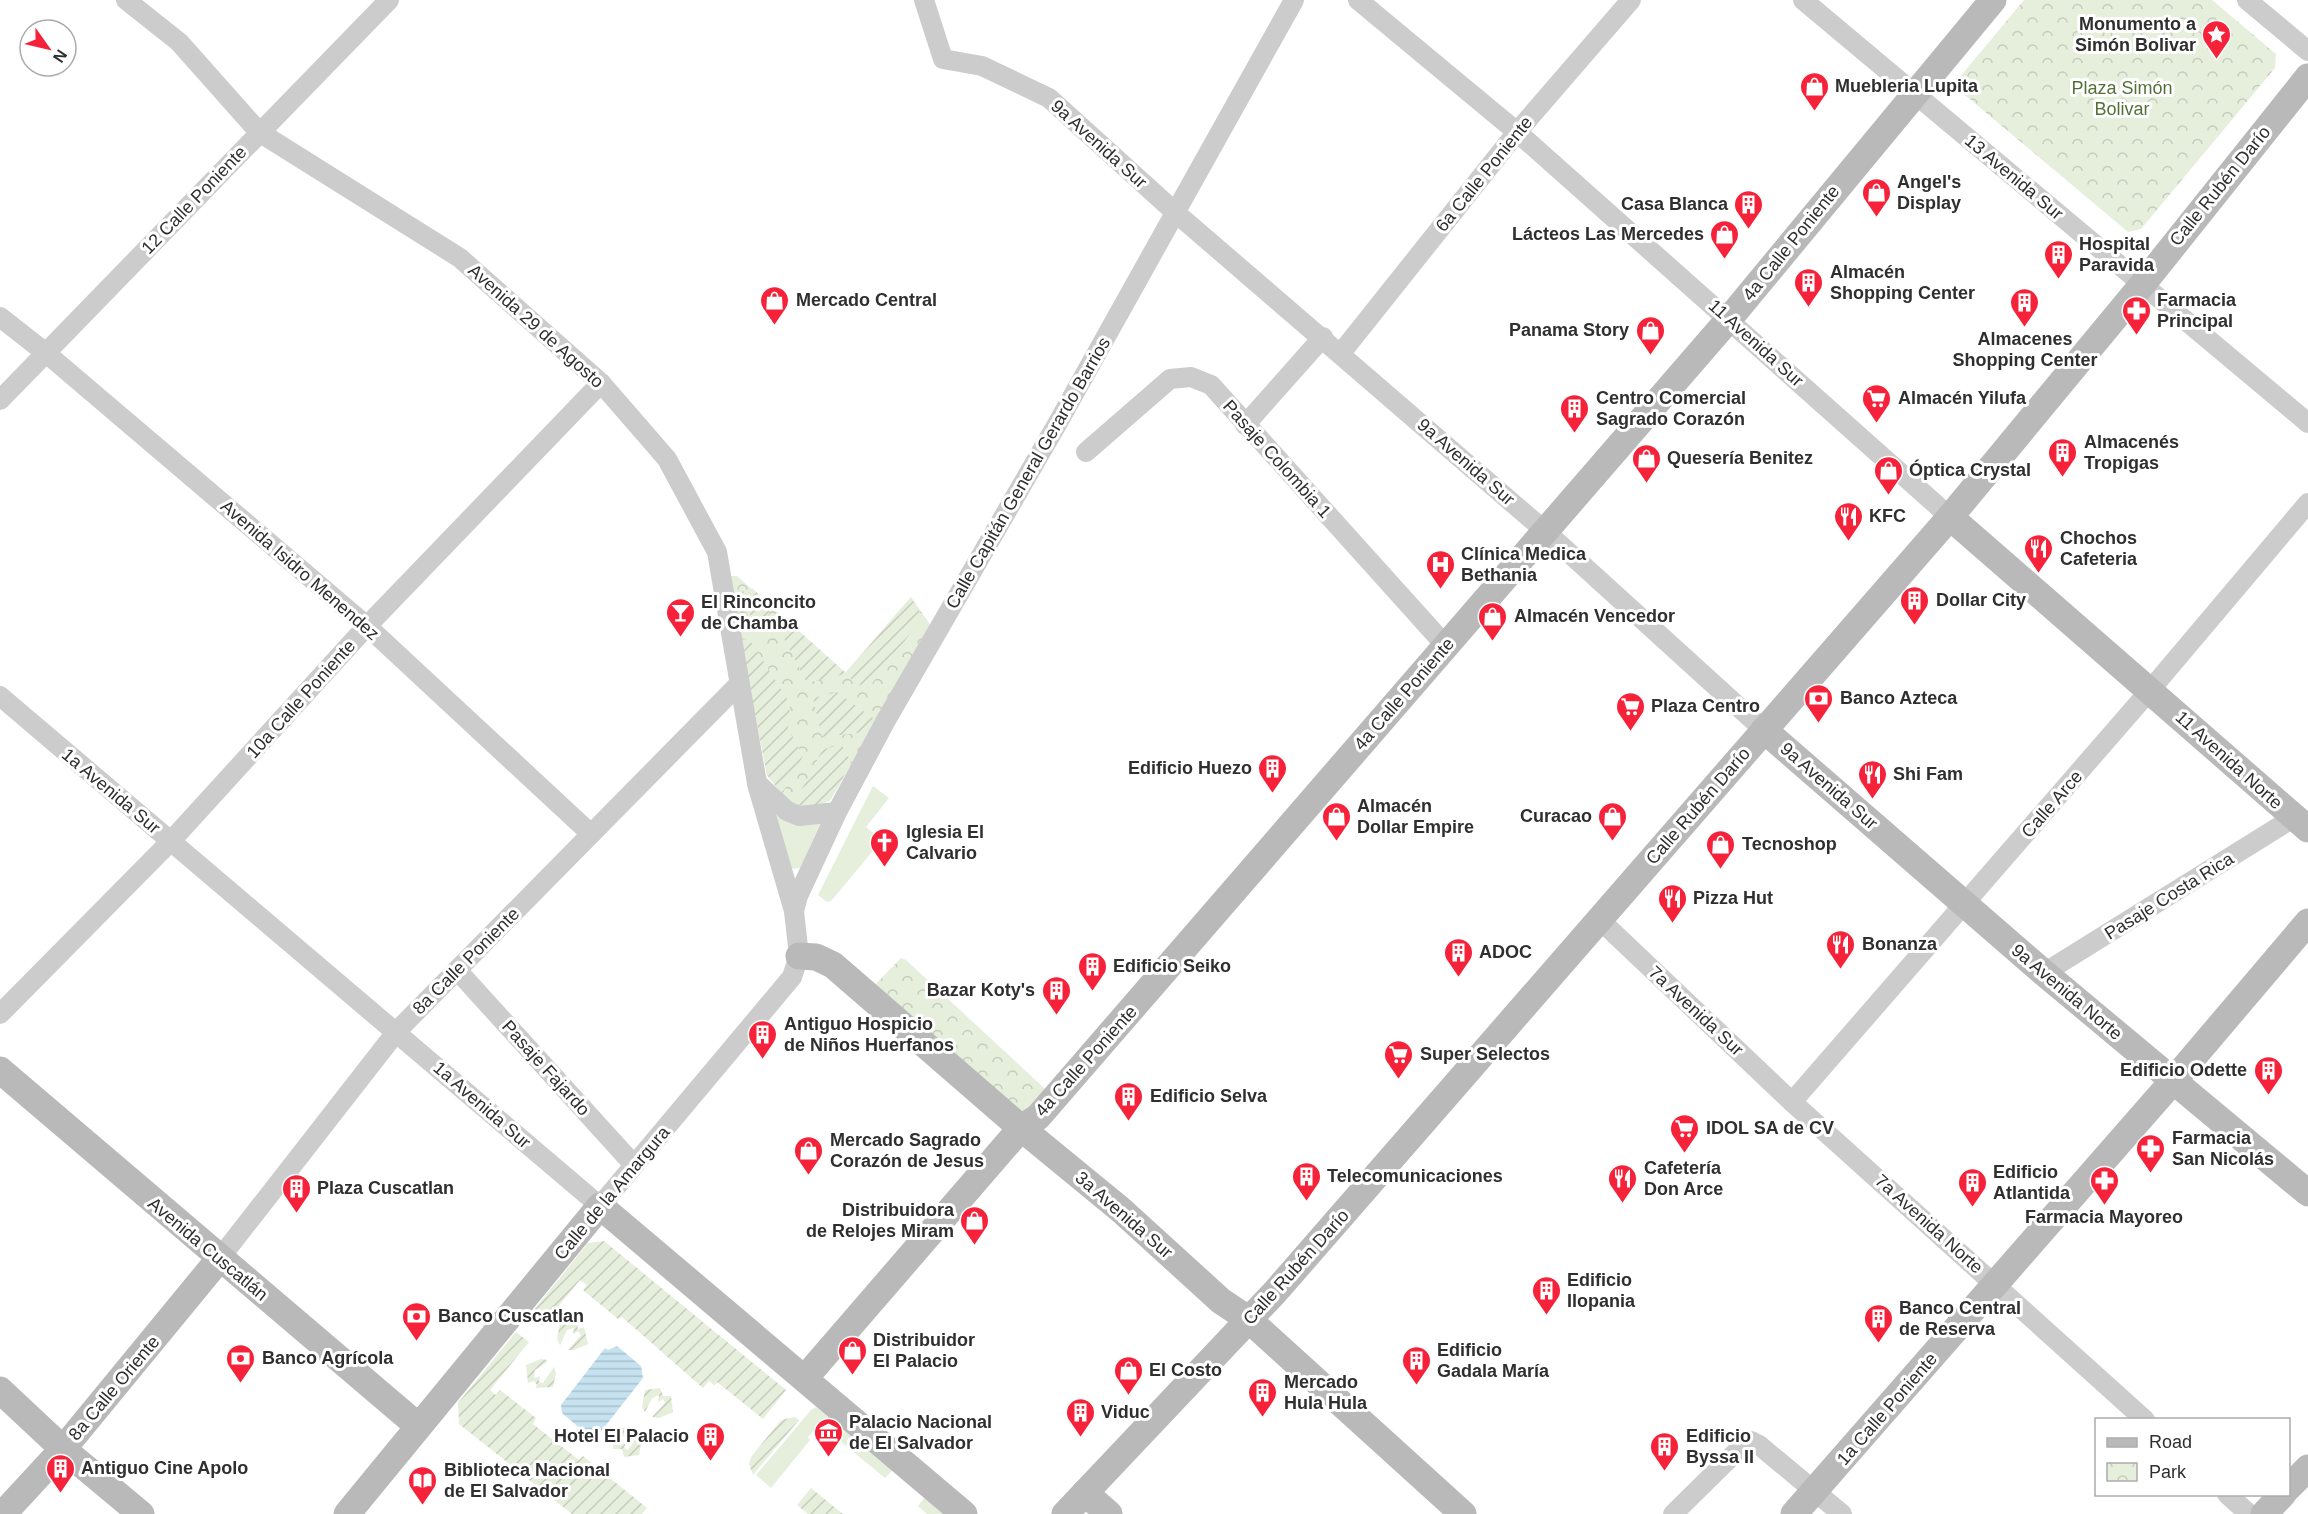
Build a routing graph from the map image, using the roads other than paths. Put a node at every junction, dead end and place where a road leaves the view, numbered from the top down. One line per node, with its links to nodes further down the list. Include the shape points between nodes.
1 (126, 0): 13 (street, Avenida 29 de Agosto, via 179,42)
2 (388, 0): 13 (street, 12 Calle Poniente)
3 (924, 0): 15 (street, 9a Avenida Sur, via 943,59 982,66 1049,98)
4 (1294, 0): 15 (street, Calle Capitán General Gerardo Barrios)
5 (1358, 0): 14 (street, 11 Avenida Sur)
6 (1631, 0): 14 (street, 6a Calle Poniente)
7 (1803, 0): 12 (street, 13 Avenida Sur)
8 (1993, 0): 12 (main road, 4a Calle Poniente)
9 (2247, 0): 10 (street)
10 (2308, 51)
11 (2308, 77): 16 (main road, Calle Rubén Darío)
12 (1914, 93): 16 (street, 13 Avenida Sur); 18 (main road, 4a Calle Poniente)
13 (259, 132): 20 (street, 12 Calle Poniente); 22 (street, Avenida 29 de Agosto, via 460,258)
14 (1517, 132): 18 (street, 11 Avenida Sur); 21 (street, 6a Calle Poniente)
15 (1176, 213): 19 (street, 9a Avenida Sur); 37 (street, Calle Capitán General Gerardo Barrios)
16 (2142, 285): 24 (street, 13 Avenida Sur); 28 (main road, Calle Rubén Darío)
17 (0, 317): 20 (street, Avenida Isidro Menendez)
18 (1729, 319): 28 (street, 11 Avenida Sur); 29 (main road, 4a Calle Poniente)
19 (1323, 337): 21 (street, 9a Avenida Sur); 25 (street)
20 (46, 352): 23 (street, 12 Calle Poniente); 30 (street, Avenida Isidro Menendez)
21 (1341, 353): 29 (street, 9a Avenida Sur)
22 (601, 383): 30 (street, 10a Calle Poniente); 32 (street, Avenida 29 de Agosto, via 667,459 717,552)
23 (0, 400)
24 (2308, 423)
25 (1245, 425): 26 (street, Pasaje Colombia 1, via 1211,386 1191,376 1170,379); 31 (street, Pasaje Colombia 1)
26 (1086, 452)
27 (2308, 502): 33 (street, Calle Arce)
28 (1950, 517): 33 (main road, 11 Avenida Sur); 35 (main road, Calle Rubén Darío)
29 (1545, 531): 31 (main road, 4a Calle Poniente); 35 (street, 9a Avenida Sur)
30 (367, 626): 39 (street, Avenida Isidro Menendez); 40 (street, 10a Calle Poniente)
31 (1446, 646): 53 (main road, 4a Calle Poniente, via 1038,1117)
32 (738, 685): 36 (street, Avenida 29 de Agosto); 39 (street, 8a Calle Poniente)
33 (2151, 689): 38 (main road, 11 Avenida Norte); 41 (street, Calle Arce)
34 (0, 696): 40 (street, 1a Avenida Sur)
35 (1764, 730): 41 (main road, 9a Avenida Sur); 43 (main road, Calle Rubén Darío)
36 (757, 783): 37 (street, via 787,811 799,816); 42 (street, Avenida 29 de Agosto)
37 (837, 812): 42 (street, Calle Capitán General Gerardo Barrios)
38 (2301, 824): 47 (street, Pasaje Costa Rica)
39 (591, 834): 46 (street, 8a Calle Poniente)
40 (171, 841): 48 (street, 10a Calle Poniente); 49 (street, 1a Avenida Sur)
41 (1966, 905): 47 (main road, 9a Avenida Norte); 52 (street, Calle Arce)
42 (794, 911): 45 (street, Calle Capitán General Gerardo Barrios)
43 (1600, 920): 52 (street, 7a Avenida Sur); 59 (main road, Calle Rubén Darío)
44 (2308, 922): 51 (main road, 1a Calle Poniente)
45 (799, 956): 53 (main road, 3a Avenida Sur, via 833,964); 54 (street, Calle de la Amargura, via 792,977)
46 (457, 970): 49 (street, 8a Calle Poniente); 54 (street, Pasaje Fajardo)
47 (2044, 973): 51 (main road, 9a Avenida Norte)
48 (0, 1014)
49 (397, 1031): 56 (street, 1a Avenida Sur); 57 (street, 8a Calle Poniente)
50 (0, 1070): 57 (main road, Avenida Cuscatlán)
51 (2173, 1081): 55 (main road, 9a Avenida Norte); 58 (main road, 1a Calle Poniente)
52 (1792, 1102): 58 (street, 7a Avenida Norte)
53 (1021, 1128): 59 (main road, 3a Avenida Sur, via 1121,1210 1221,1301); 60 (main road, 4a Calle Poniente)
54 (634, 1165): 56 (street, Calle de la Amargura)
55 (2308, 1193)
56 (600, 1206): 60 (main road, 1a Avenida Sur); 63 (main road, Calle de la Amargura)
57 (220, 1258): 63 (main road, Avenida Cuscatlán); 64 (main road, 8a Calle Oriente)
58 (1996, 1284): 62 (street, 7a Avenida Norte); 67 (main road, 1a Calle Poniente)
59 (1248, 1319): 68 (main road, Calle Rubén Darío); 77 (main road, 3a Avenida Sur)
60 (805, 1378): 74 (main road, 1a Avenida Sur)
61 (0, 1390): 64 (main road)
62 (2144, 1418)
63 (418, 1426): 73 (main road, Calle de la Amargura)
64 (63, 1449): 71 (main road, 8a Calle Oriente); 72 (main road)
65 (2308, 1468): 66 (main road)
66 (2290, 1487)
67 (1815, 1491): 78 (street, via 1751,1441); 79 (main road, 1a Calle Poniente); 80 (street)
68 (1085, 1493): 75 (main road, Calle Rubén Darío); 76 (main road)
69 (2229, 1496): 81 (street)
70 (2281, 1496): 82 (main road)
71 (3, 1514)
72 (141, 1514)
73 (346, 1514)
74 (964, 1514)
75 (1065, 1514)
76 (1109, 1514)
77 (1463, 1514)
78 (1672, 1514)
79 (1794, 1514)
80 (1842, 1514)
81 (2249, 1514)
82 (2264, 1514)

